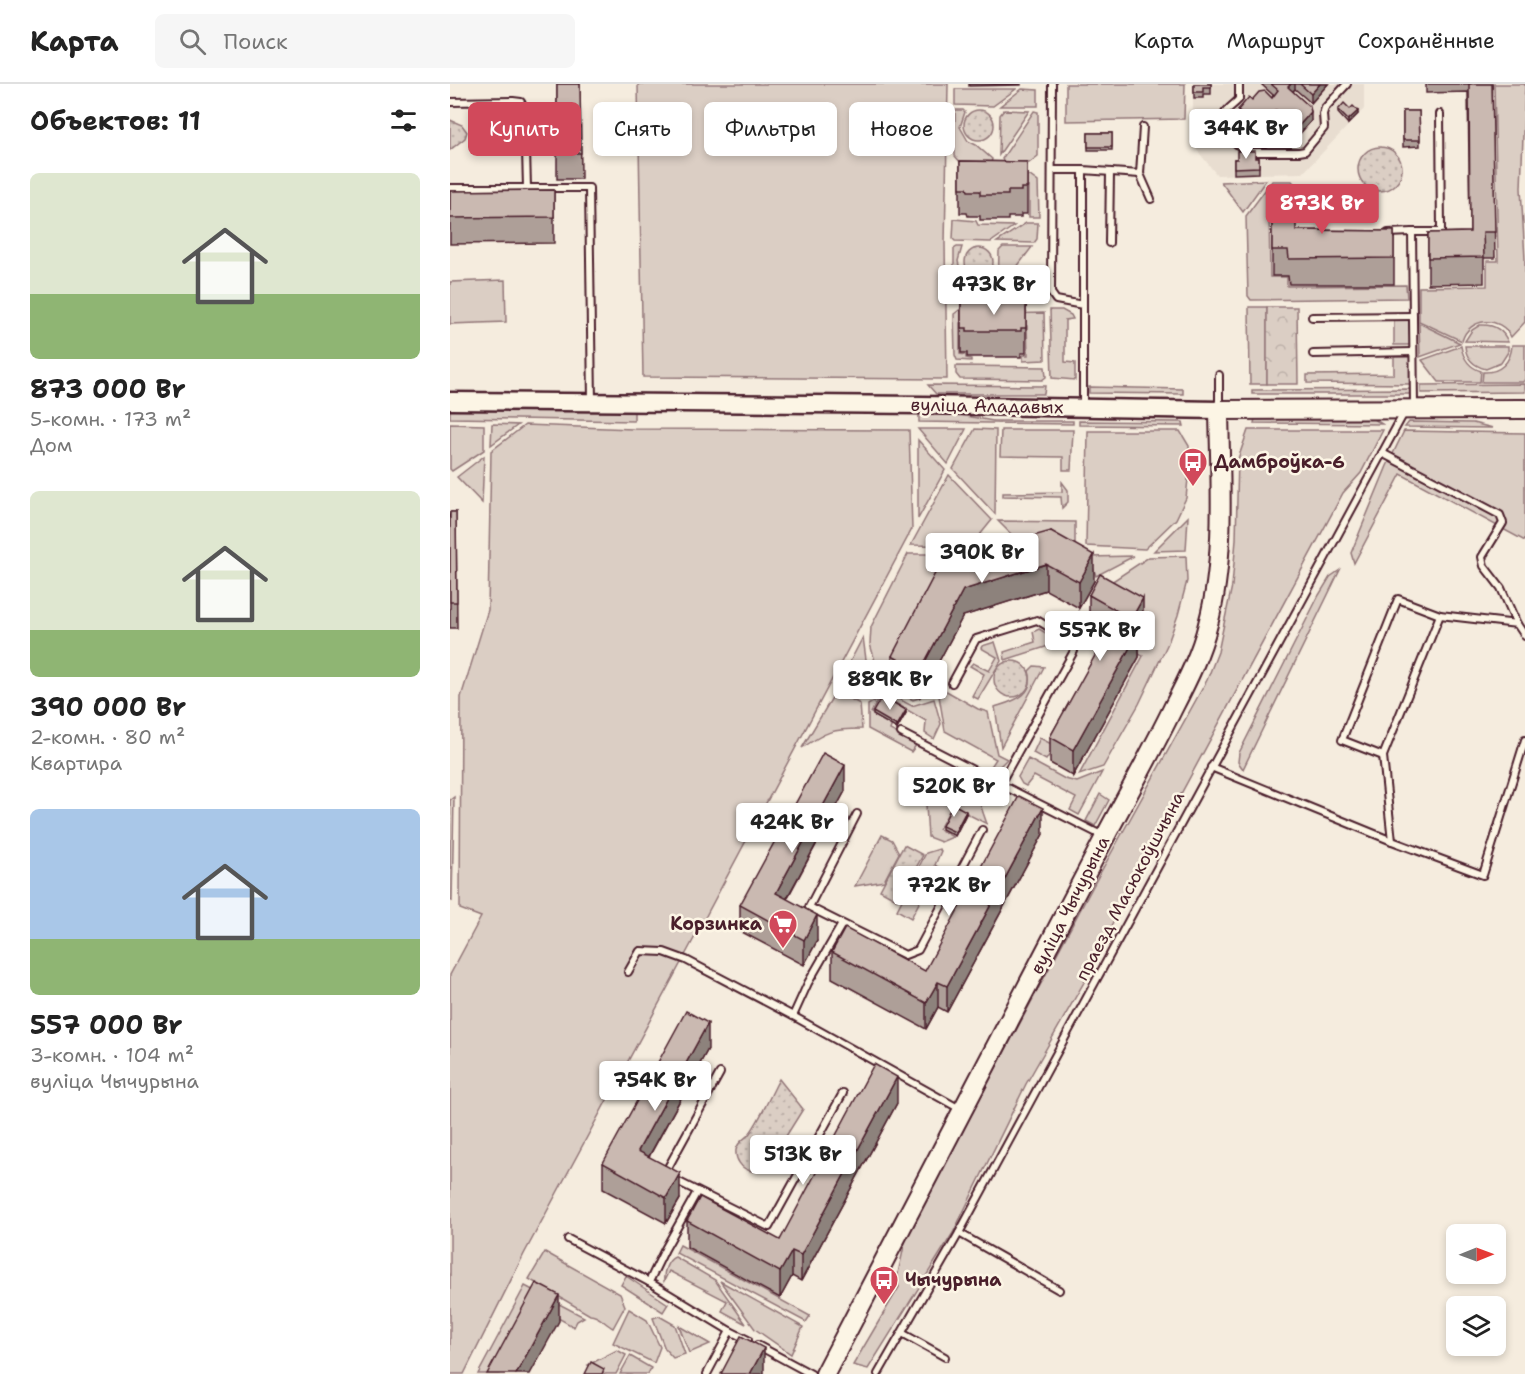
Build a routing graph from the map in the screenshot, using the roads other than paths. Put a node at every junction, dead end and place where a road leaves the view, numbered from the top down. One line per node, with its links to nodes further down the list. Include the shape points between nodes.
1 (1052, 84): 7 (lane)
2 (1239, 84): 3 (lane, via 1239,99 1224,114 1224,131 1248,152 1299,152 1305,151 1324,128 1325,108)
3 (1347, 84)
4 (450, 102): 11 (lane, via 521,102 525,110)
5 (1440, 114): 14 (lane, via 1441,232)
6 (1143, 126): 10 (lane)
7 (1052, 170): 8 (lane); 17 (lane, via 1051,293 1056,300)
8 (1083, 170): 9 (lane); 17 (lane)
9 (1110, 172): 10 (lane); 16 (lane)
10 (1140, 174): 13 (lane)
11 (527, 188): 12 (lane); 24 (lane, via 589,188)
12 (450, 189)
13 (1150, 199)
14 (1412, 232): 15 (lane); 18 (lane)
15 (1379, 233)
16 (1109, 243)
17 (1083, 305): 25 (lane)
18 (1413, 316): 19 (lane); 20 (lane)
19 (1312, 317)
20 (1413, 352): 21 (lane); 28 (lane)
21 (1313, 354)
22 (1219, 375): 27 (lane)
23 (450, 401): 24 (street, вуліца Аладавых)
24 (592, 402): 25 (street, вуліца Аладавых)
25 (1083, 408): 27 (street, вуліца Аладавых)
26 (1525, 409): 28 (main road, вуліца Аладавых)
27 (1220, 410): 28 (main road, вуліца Аладавых); 41 (main road, вуліца Чычурына, via 1219,549 1209,622 1152,751)
28 (1410, 410): 29 (lane, праезд Масюкоўшчына)
29 (1382, 453): 31 (lane, via 1500,515 1503,523 1482,557); 37 (lane, праезд Масюкоўшчына)
30 (1440, 615): 31 (lane); 36 (lane); 36 (lane, via 1398,599 1342,740)
31 (1517, 624): 32 (lane)
32 (1525, 636)
33 (952, 683): 38 (lane, via 976,639 1037,620 1073,642 1074,651)
34 (901, 733): 38 (lane)
35 (1525, 740): 42 (lane, via 1484,875)
36 (1383, 756): 42 (lane)
37 (1211, 767): 42 (lane); 50 (lane, праезд Масюкоўшчына)
38 (1000, 784): 41 (lane)
39 (857, 814): 43 (lane, via 809,907)
40 (982, 830): 43 (lane, via 918,950 905,955)
41 (1105, 837): 48 (main road, вуліца Чычурына)
42 (1392, 841)
43 (842, 924): 45 (lane)
44 (628, 972): 45 (lane, via 640,951 664,952)
45 (793, 1016): 48 (lane)
46 (720, 1073): 49 (lane, via 665,1174)
47 (843, 1093): 49 (lane, via 769,1227)
48 (963, 1111): 59 (main road, вуліца Чычурына)
49 (697, 1192): 52 (lane)
50 (959, 1233): 53 (lane); 55 (lane, праезд Масюкоўшчына)
51 (568, 1239): 52 (lane)
52 (649, 1282): 54 (lane)
53 (1059, 1290)
54 (730, 1330): 57 (lane); 58 (lane)
55 (902, 1333): 56 (lane); 60 (lane, праезд Масюкоўшчына)
56 (945, 1357)
57 (706, 1374)
58 (811, 1374)
59 (825, 1374)
60 (878, 1374)

